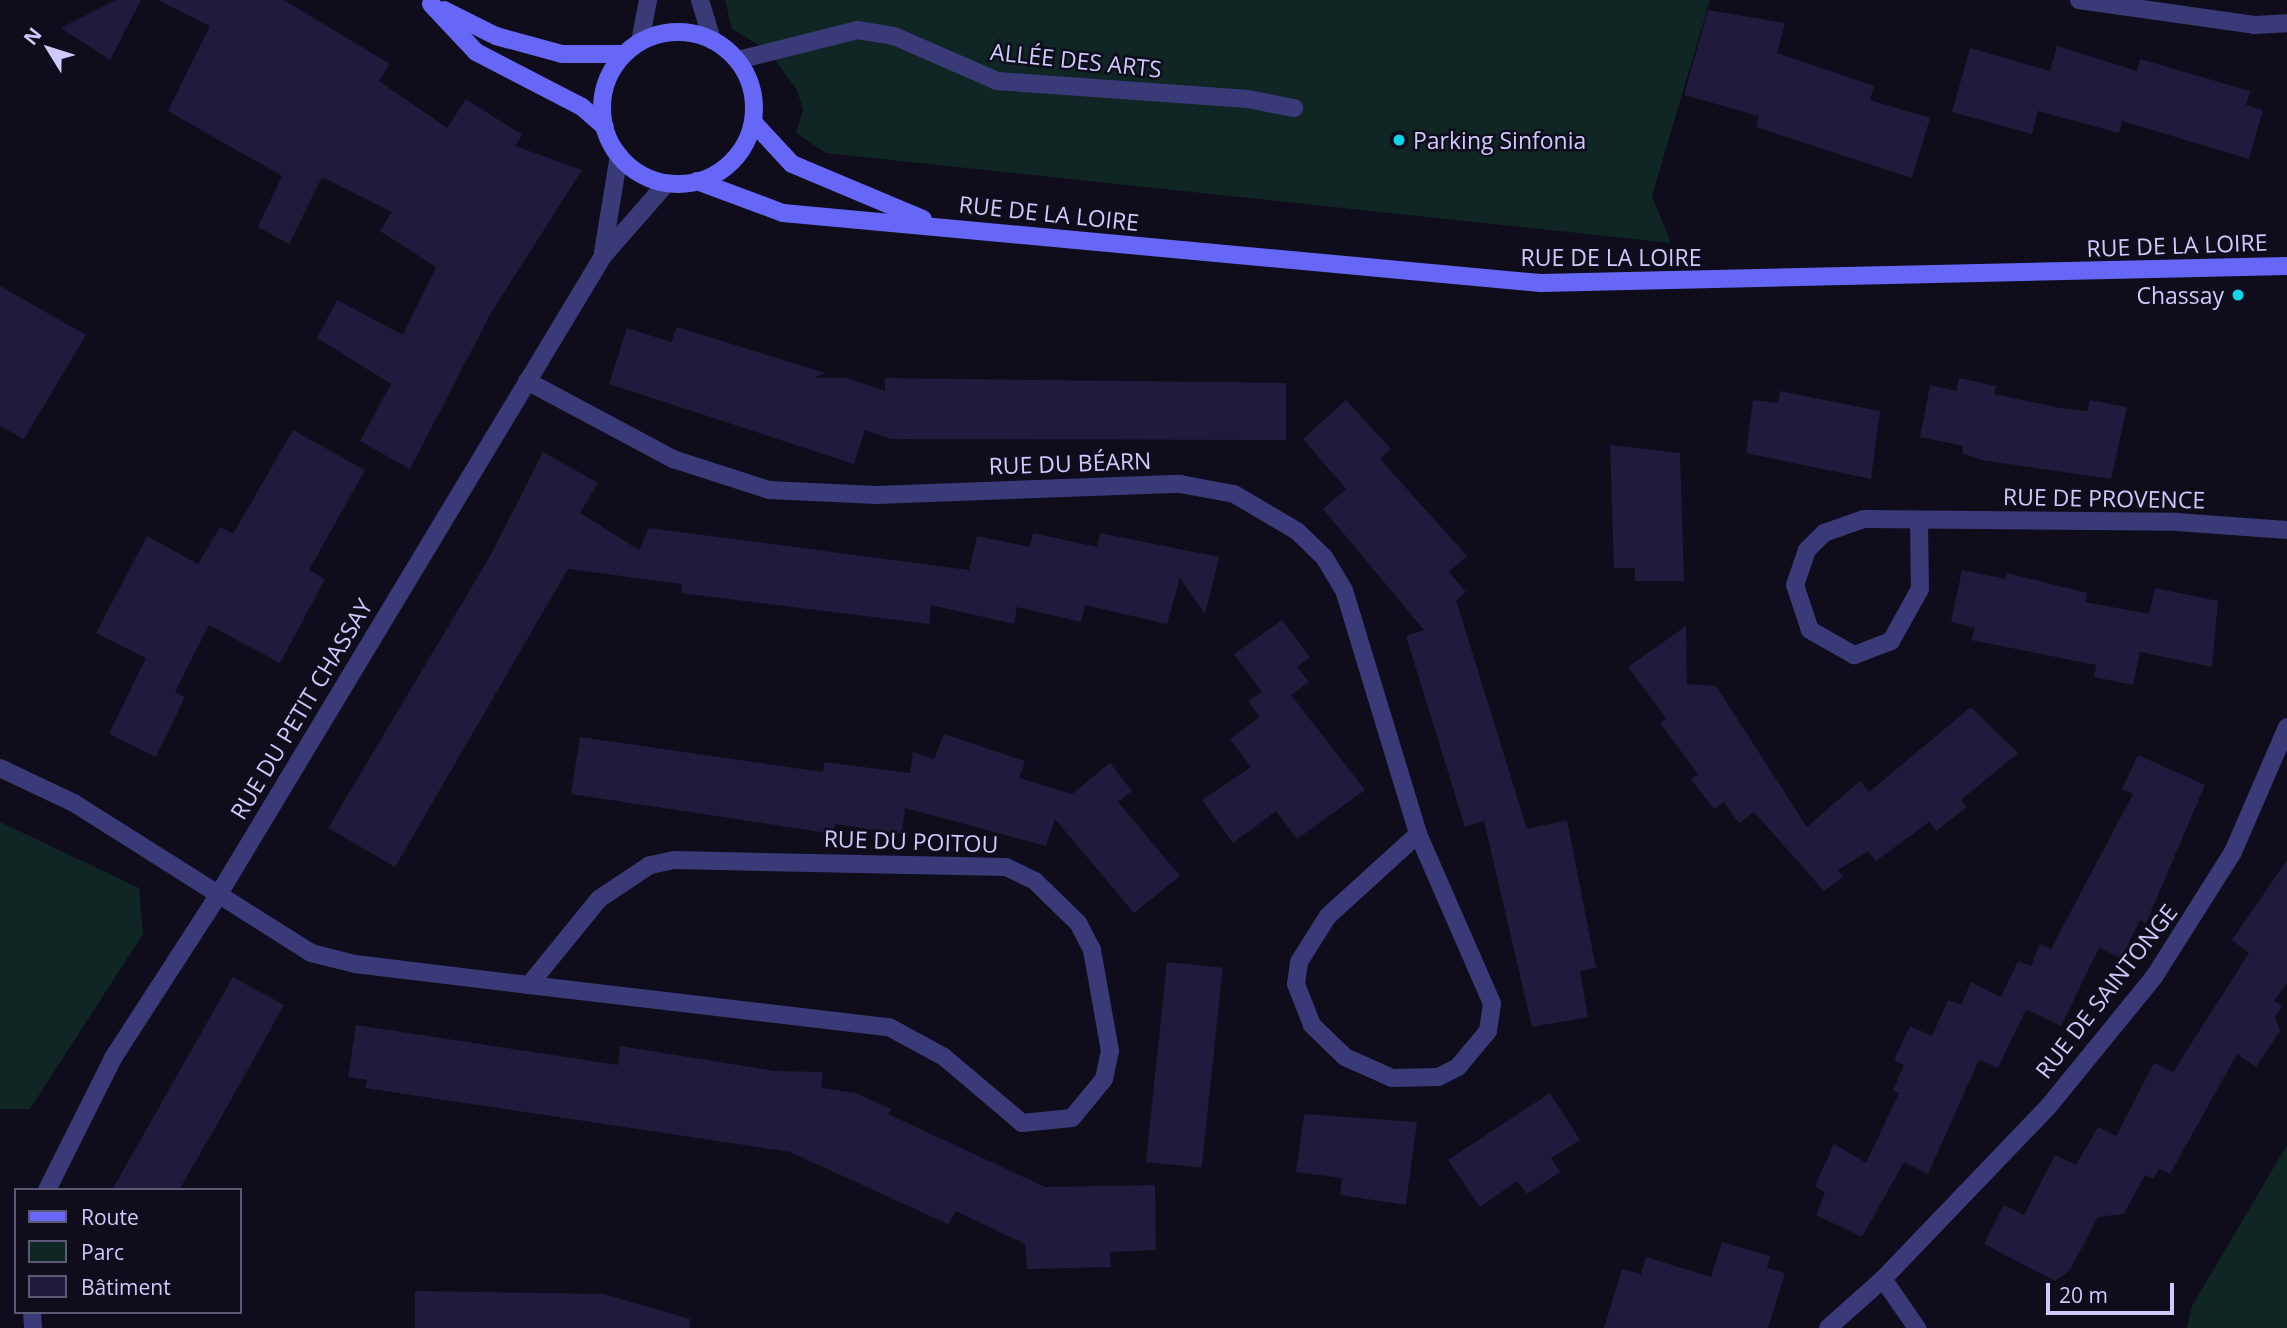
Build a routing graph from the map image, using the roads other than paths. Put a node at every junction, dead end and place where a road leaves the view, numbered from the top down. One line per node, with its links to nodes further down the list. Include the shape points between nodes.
1 (648, 0): 7 (street)
2 (700, 0): 6 (street)
3 (2079, 0): 5 (street, via 2254,25)
4 (428, 2): 8 (street, via 496,36 562,54); 12 (street, via 476,52 582,107)
5 (2287, 23)
6 (712, 40): 7 (street, via 668,32); 9 (street)
7 (640, 42): 8 (street)
8 (624, 54): 12 (street, via 605,88)
9 (738, 60): 10 (street, ALLÉE DES ARTS, via 857,30 894,36 997,81 1248,99); 11 (street, via 751,90)
10 (1294, 108)
11 (753, 122): 14 (street, via 739,153); 16 (street, RUE DE LA LOIRE, via 799,168)
12 (605, 127): 13 (street)
13 (619, 155): 15 (street, via 640,173); 17 (street, RUE DU PETIT CHASSAY)
14 (697, 181): 15 (street); 16 (street, RUE DE LA LOIRE, via 783,213)
15 (667, 183): 17 (street, RUE DU PETIT CHASSAY)
16 (938, 225): 18 (street, RUE DE LA LOIRE, via 1541,284)
17 (603, 256): 19 (street, RUE DU PETIT CHASSAY)
18 (2287, 266)
19 (527, 381): 24 (street, RUE DU BÉARN, via 673,459 769,490 876,495 1180,484 1234,494 1297,531 1324,557 1344,590); 25 (street, RUE DU PETIT CHASSAY)
20 (1919, 520): 20 (street, RUE DE PROVENCE, via 1864,519 1824,533 1807,550 1795,585 1810,630 1853,655 1891,641 1920,589); 21 (street, RUE DE PROVENCE, via 2177,522)
21 (2287, 530)
22 (2287, 727): 28 (street, RUE DE SAINTONGE, via 2233,852 2154,976 2048,1107)
23 (0, 768): 25 (street, RUE DU POITOU, via 74,803)
24 (1418, 834): 24 (street, RUE DU BÉARN, via 1328,916 1297,973 1301,1004 1328,1044 1392,1078 1438,1077 1458,1067 1491,1019 1486,980)
25 (217, 897): 26 (street, RUE DU POITOU, via 311,953 355,964); 27 (street, RUE DU PETIT CHASSAY, via 85,1105)
26 (529, 985): 26 (street, RUE DU POITOU, via 599,899 650,864 1006,867 1035,881 1078,923 1093,950 1110,1051 1104,1079 1072,1118 1022,1123 944,1056 889,1027)
27 (48, 1188)
28 (1883, 1279): 29 (street, RUE DE SAINTONGE); 30 (street)
29 (1828, 1328)
30 (1917, 1328)

